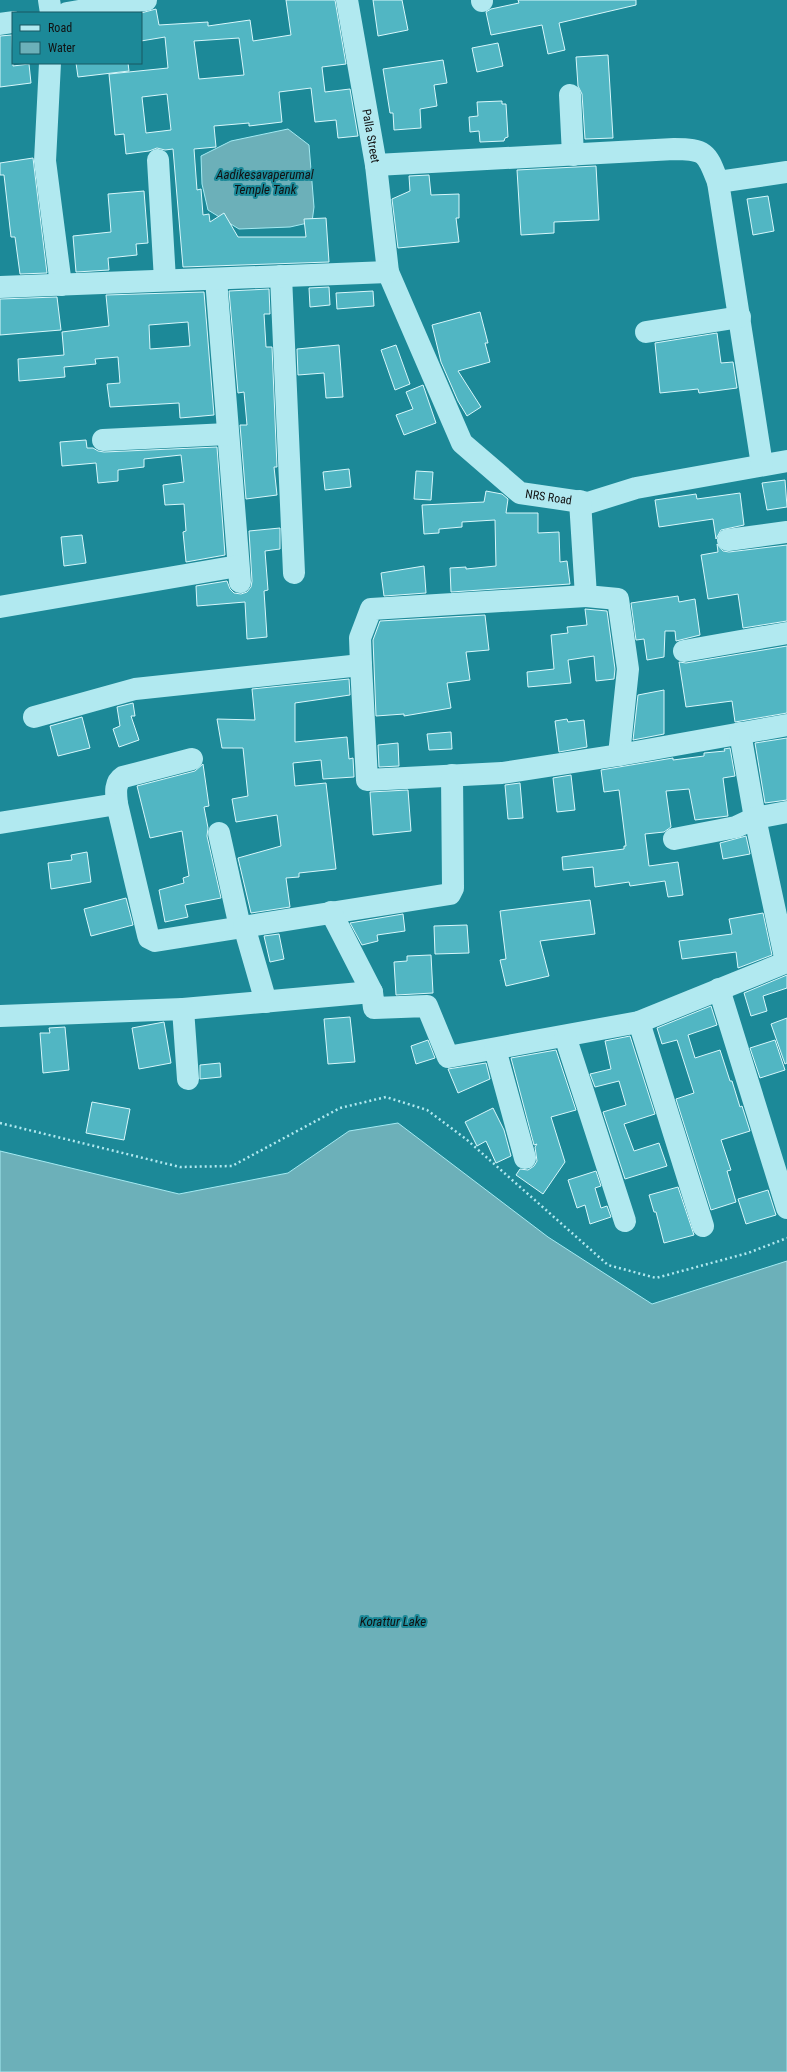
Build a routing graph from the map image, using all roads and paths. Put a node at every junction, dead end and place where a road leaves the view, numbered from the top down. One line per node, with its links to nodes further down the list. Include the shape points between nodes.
1 (49, 0): 4 (street)
2 (143, 0): 5 (street)
3 (347, 0): 12 (street, Palla Street)
4 (51, 12)
5 (73, 12)
6 (12, 22): 7 (street)
7 (0, 24)
8 (50, 64): 19 (street, via 46,161)
9 (570, 95): 10 (street)
10 (573, 155): 12 (street); 14 (street, via 693,149 708,156)
11 (158, 160): 18 (street)
12 (376, 165): 15 (street, Palla Street)
13 (787, 172): 14 (street)
14 (718, 182): 21 (street)
15 (388, 272): 16 (street); 27 (street, NRS Road, via 462,443 520,493)
16 (281, 276): 17 (street); 30 (street)
17 (216, 279): 18 (street); 23 (street)
18 (166, 280): 19 (street)
19 (61, 285): 20 (street)
20 (0, 288)
21 (740, 317): 22 (street); 26 (street)
22 (646, 332)
23 (228, 434): 24 (street); 32 (street, via 239,574)
24 (103, 440)
25 (787, 461): 26 (street, NRS Road)
26 (762, 465): 27 (street, NRS Road, via 636,488 588,503)
27 (580, 502): 31 (street)
28 (787, 532): 29 (street)
29 (728, 540)
30 (294, 573)
31 (586, 596): 35 (street, via 371,609 360,638); 39 (street, via 618,599 628,669)
32 (0, 607)
33 (787, 633): 34 (street)
34 (684, 650)
35 (361, 665): 36 (street, via 135,689); 41 (street, via 367,780)
36 (34, 717)
37 (787, 725): 38 (street)
38 (740, 733): 39 (street); 44 (street)
39 (619, 755): 41 (street, via 502,773)
40 (192, 759): 42 (street, via 123,777 118,784)
41 (452, 776): 48 (street, via 452,892)
42 (117, 804): 45 (street); 49 (street, via 149,938 155,941)
43 (787, 812): 44 (street)
44 (754, 818): 47 (street, via 736,827); 50 (street)
45 (0, 823)
46 (220, 833): 49 (street)
47 (674, 839)
48 (331, 912): 49 (street); 52 (street)
49 (242, 926): 53 (street)
50 (787, 962): 51 (street)
51 (719, 989): 56 (street); 62 (street)
52 (372, 992): 53 (street); 58 (street, via 374,1008 427,1006 448,1057)
53 (266, 1002): 54 (street)
54 (183, 1009): 55 (street); 59 (street)
55 (0, 1016)
56 (639, 1022): 57 (street); 64 (street)
57 (565, 1036): 58 (street); 63 (street)
58 (495, 1048): 61 (street)
59 (188, 1079)
60 (0, 1123): 65 (path, via 180,1167 232,1166 340,1108 386,1097 427,1110 466,1138 608,1265 656,1278 748,1253)
61 (525, 1158)
62 (787, 1208)
63 (625, 1221)
64 (703, 1226)
65 (787, 1238)

